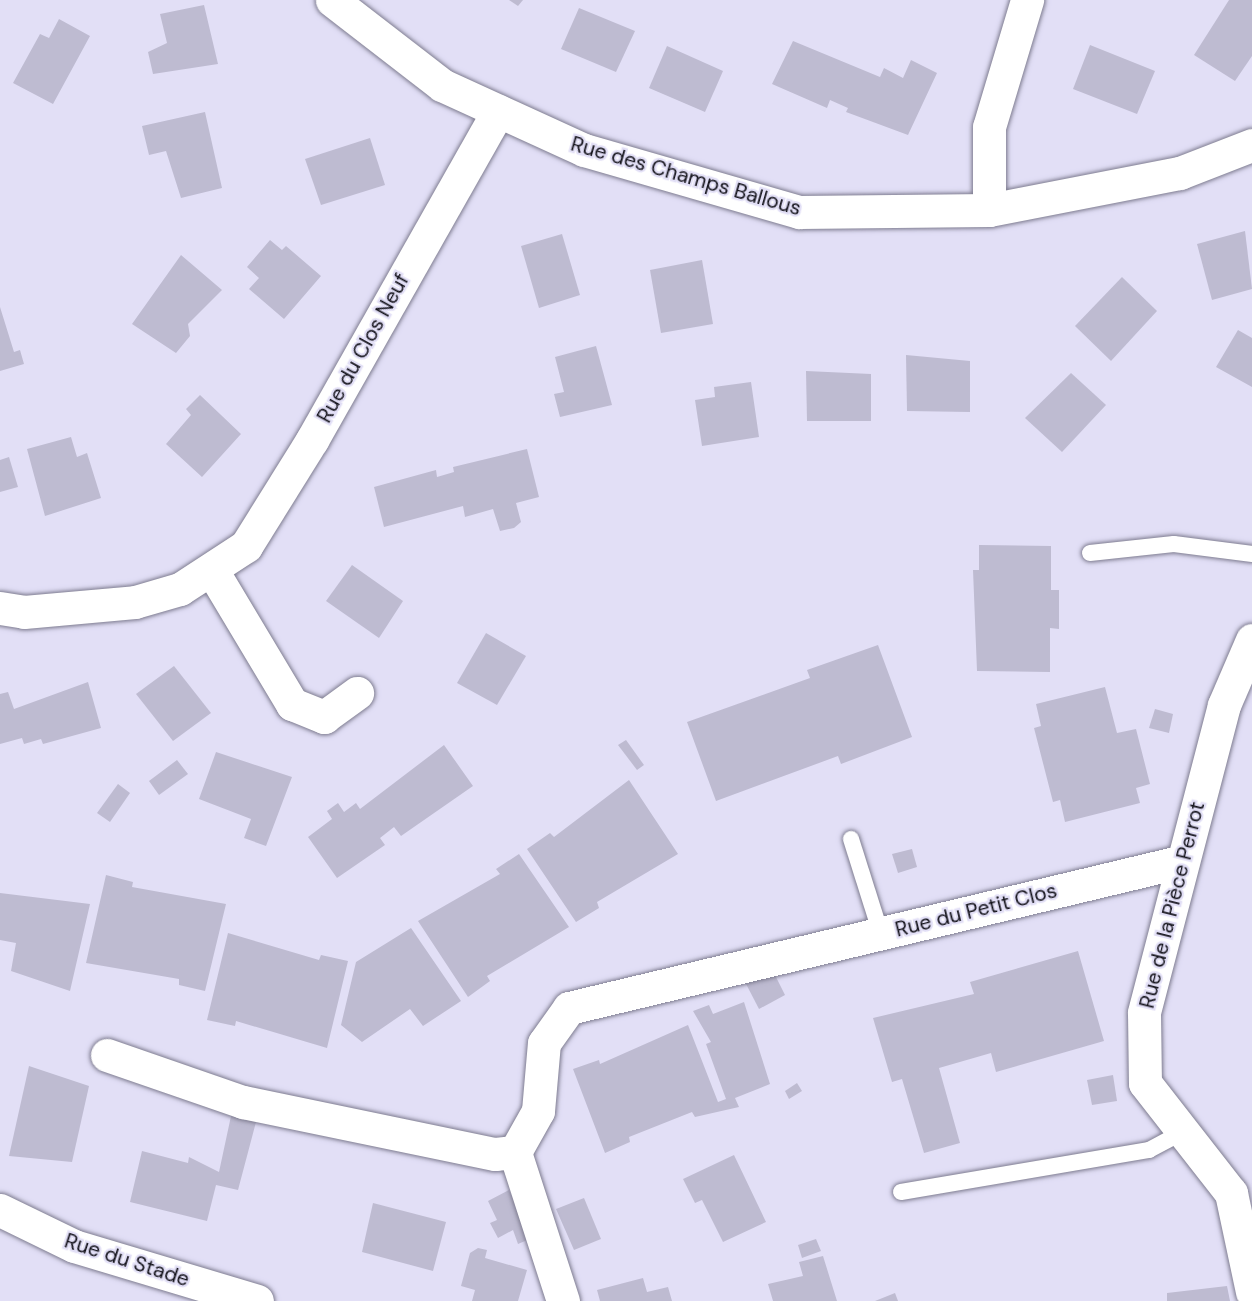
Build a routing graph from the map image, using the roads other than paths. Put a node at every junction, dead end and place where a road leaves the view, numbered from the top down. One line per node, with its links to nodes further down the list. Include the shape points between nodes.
1 (332, 0): 3 (street, Rue des Champs Ballous, via 442,85)
2 (1027, 0): 5 (street, via 989,127)
3 (498, 111): 5 (street, Rue des Champs Ballous, via 584,150 799,212); 8 (street, Rue du Clos Neuf, via 312,440 246,546)
4 (1252, 145): 5 (street, Rue des Champs Ballous, via 1180,173)
5 (989, 210)
6 (1090, 553): 7 (lane, via 1174,544)
7 (1252, 554)
8 (213, 572): 9 (street, Rue du Clos Neuf, via 135,602 24,612); 11 (street, via 292,704 324,717)
9 (0, 608)
10 (1252, 640): 13 (street, Rue de la Pièce Perrot, via 1224,705)
11 (357, 693)
12 (851, 838): 14 (lane)
13 (1183, 861): 14 (street, Rue du Petit Clos); 16 (street, Rue de la Pièce Perrot, via 1144,1013 1145,1083)
14 (880, 934): 17 (street, Rue du Petit Clos, via 569,1008 544,1043 538,1111)
15 (107, 1055): 17 (street, via 243,1102 495,1154)
16 (1183, 1132): 18 (lane, via 1149,1150); 20 (street, Rue de la Pièce Perrot, via 1231,1193)
17 (515, 1152): 22 (street)
18 (901, 1192)
19 (0, 1210): 21 (street, Rue du Stade, via 74,1246)
20 (1252, 1292)
21 (257, 1301)
22 (563, 1301)

